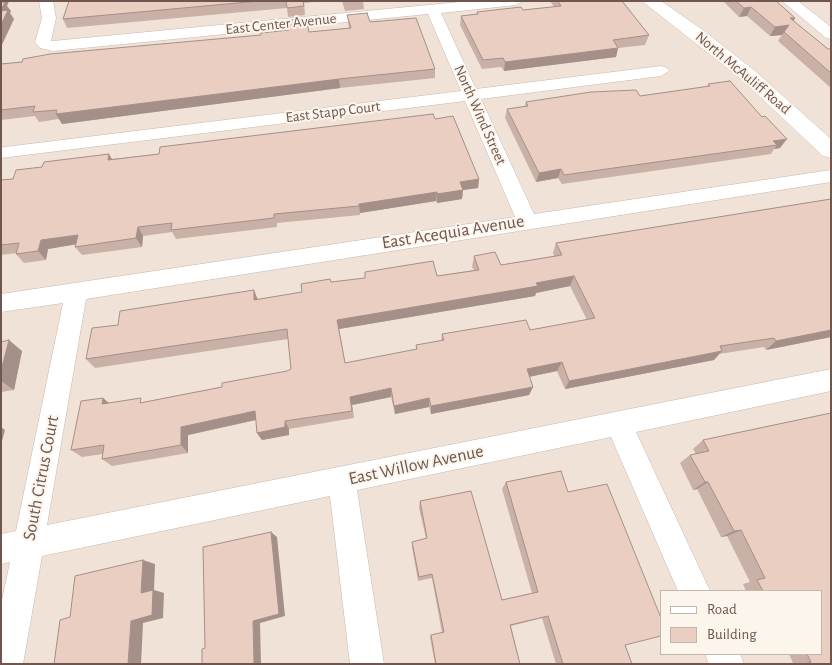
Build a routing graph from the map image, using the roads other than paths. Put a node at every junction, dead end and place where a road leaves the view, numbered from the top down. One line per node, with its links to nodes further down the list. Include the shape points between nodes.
1 (46, 1): 6 (street, East Center Avenue, via 49,18 43,42 45,46)
2 (516, 1): 6 (street, East Center Avenue)
3 (650, 1): 10 (street, North McAuliff Road, via 748,74)
4 (810, 2): 5 (street)
5 (791, 3): 7 (street)
6 (433, 10): 9 (street, North Wind Street)
7 (831, 35)
8 (661, 72): 9 (street, East Stapp Court)
9 (472, 95): 11 (street, East Stapp Court); 13 (street, North Wind Street)
10 (831, 151)
11 (6, 153)
12 (831, 176): 13 (street, East Acequia Avenue)
13 (528, 221): 14 (street, East Acequia Avenue)
14 (76, 292): 15 (street, East Acequia Avenue); 19 (street, South Citrus Court)
15 (1, 303)
16 (831, 380): 17 (street, East Willow Avenue)
17 (618, 422): 18 (street, East Willow Avenue); 21 (street)
18 (342, 481): 19 (street, East Willow Avenue); 23 (street)
19 (29, 543): 20 (street, East Willow Avenue); 22 (street, South Citrus Court)
20 (1, 549)
21 (694, 590)
22 (6, 664)
23 (367, 664)

